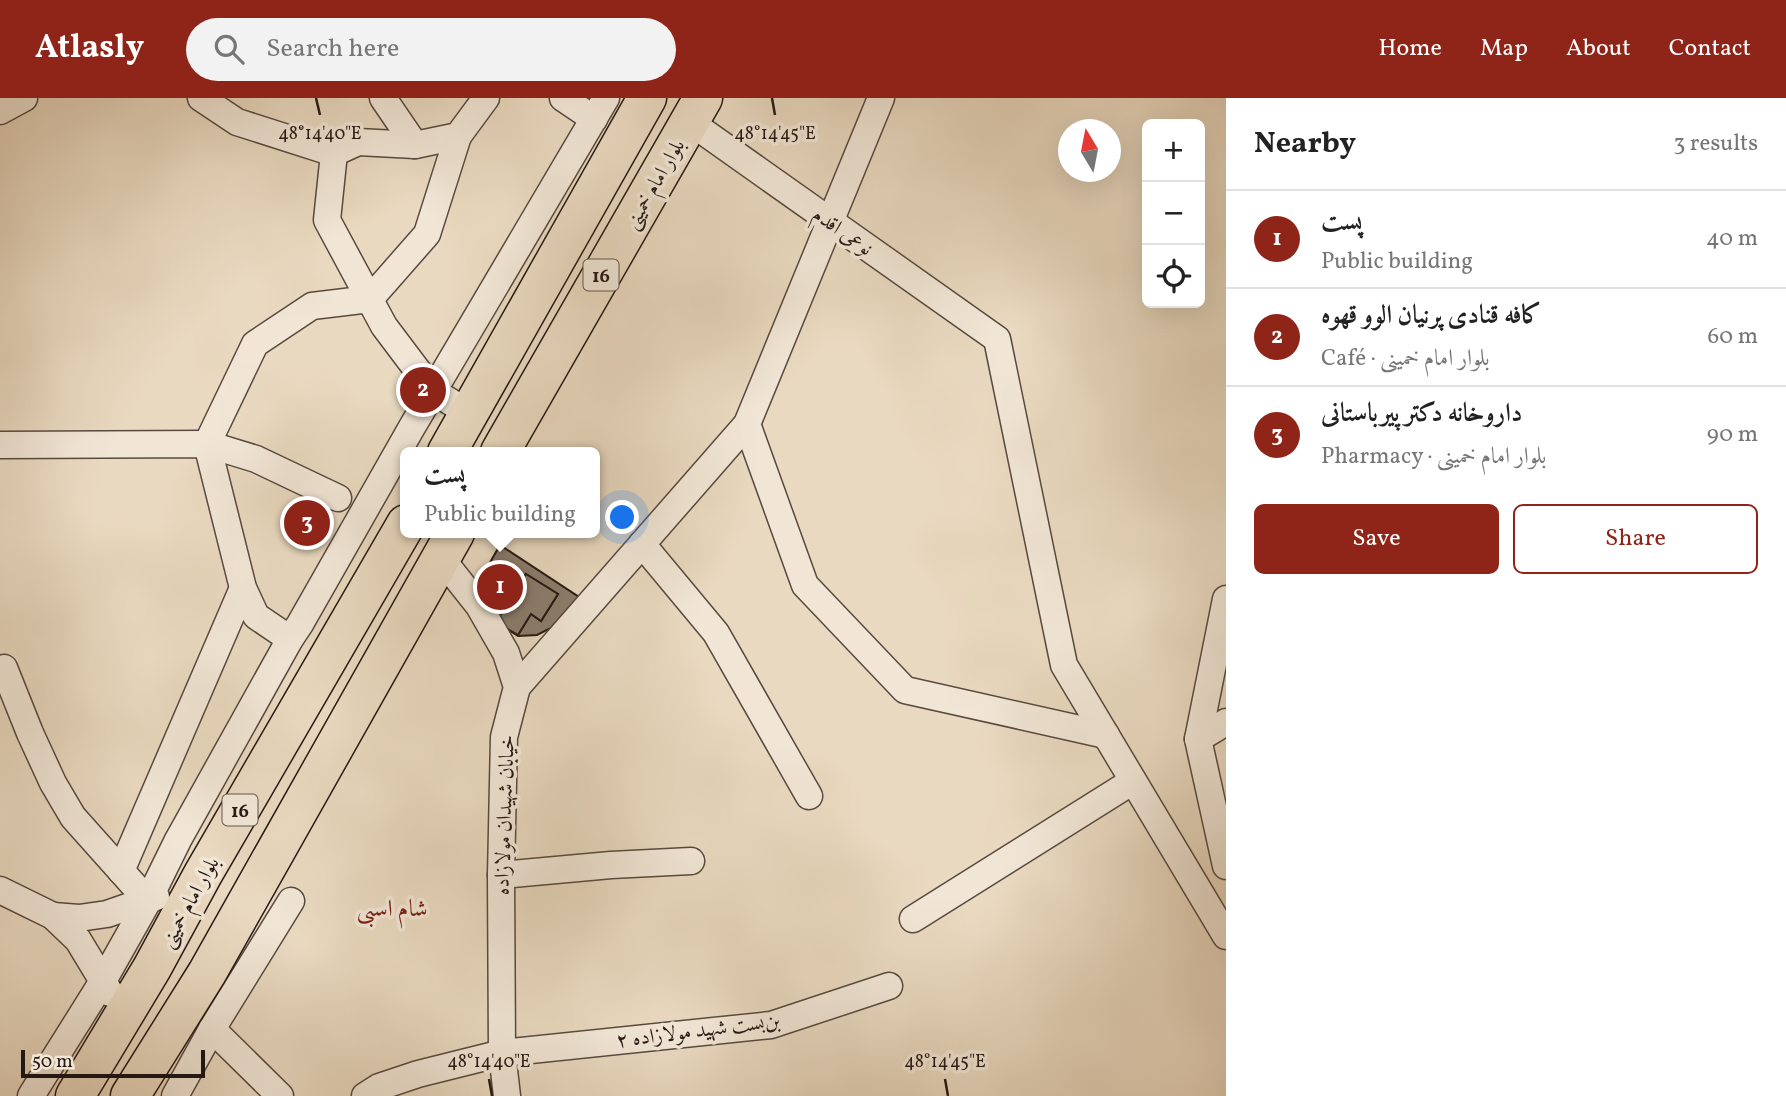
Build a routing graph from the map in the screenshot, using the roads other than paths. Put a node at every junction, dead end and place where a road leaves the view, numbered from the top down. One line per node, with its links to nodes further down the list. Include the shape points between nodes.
1 (24, 98): 10 (street)
2 (201, 98): 13 (street, via 237,122)
3 (383, 98): 12 (street)
4 (486, 98): 11 (street)
5 (563, 98): 8 (street)
6 (647, 98): 17 (highway, 16)
7 (881, 98): 14 (street)
8 (600, 108): 16 (street)
9 (696, 110): 14 (street, نوعی اقدم); 21 (highway, بلوار امام خمینی / 16)
10 (0, 111)
11 (458, 136): 12 (street); 15 (street, via 427,234)
12 (415, 145): 13 (street, via 358,142)
13 (334, 153): 15 (street, via 327,220)
14 (830, 221): 18 (street); 35 (street, نوعی اقدم, via 996,339 1064,665)
15 (370, 299): 16 (street, via 384,327); 19 (street, via 312,306 256,344)
16 (433, 391): 17 (street); 22 (street)
17 (470, 414): 21 (highway); 23 (highway, 16)
18 (747, 424): 27 (street); 35 (street, via 805,584 905,690)
19 (206, 444): 20 (street); 25 (street, via 256,459); 29 (street)
20 (0, 445)
21 (503, 446)
22 (401, 447)
23 (450, 447)
24 (400, 449): 31 (street)
25 (338, 498)
26 (400, 533): 42 (highway, بلوار امام خمینی / 16)
27 (642, 544): 33 (street); 38 (street, via 716,633)
28 (448, 545): 33 (street, via 506,653); 57 (highway, 16, via 207,973)
29 (243, 588): 31 (street, via 256,616); 41 (street)
30 (1226, 599): 36 (street)
31 (290, 639): 45 (street)
32 (4, 668): 41 (street, via 53,783 73,817)
33 (517, 687): 43 (street, خیابان شهیدان مولازاده, via 504,737)
34 (1226, 722): 36 (street)
35 (1106, 735): 37 (street)
36 (1198, 739): 40 (street)
37 (1133, 780): 48 (street); 49 (street)
38 (809, 796)
39 (691, 861): 43 (street)
40 (1226, 866)
41 (121, 871): 45 (street)
42 (203, 874): 45 (street); 52 (highway, بلوار امام خمینی / 16)
43 (501, 876): 54 (street, خیابان شهیدان مولازاده)
44 (0, 890): 47 (street)
45 (148, 901): 47 (street, via 107,914); 50 (street)
46 (291, 901): 53 (street)
47 (53, 916): 50 (street, via 78,940)
48 (913, 919)
49 (1226, 936)
50 (103, 981): 52 (street); 55 (street)
51 (889, 986): 54 (street, بن‌بست شهید مولازاده ۲, via 771,1025)
52 (123, 1018): 56 (highway, بلوار امام خمینی / 16)
53 (212, 1029): 58 (street); 59 (street)
54 (502, 1053): 60 (street, بن‌بست شهید مولازاده ۲, via 418,1074); 61 (street, خیابان شهیدان مولازاده)
55 (31, 1096)
56 (75, 1096)
57 (130, 1096)
58 (175, 1096)
59 (280, 1096)
60 (365, 1096)
61 (507, 1096)

